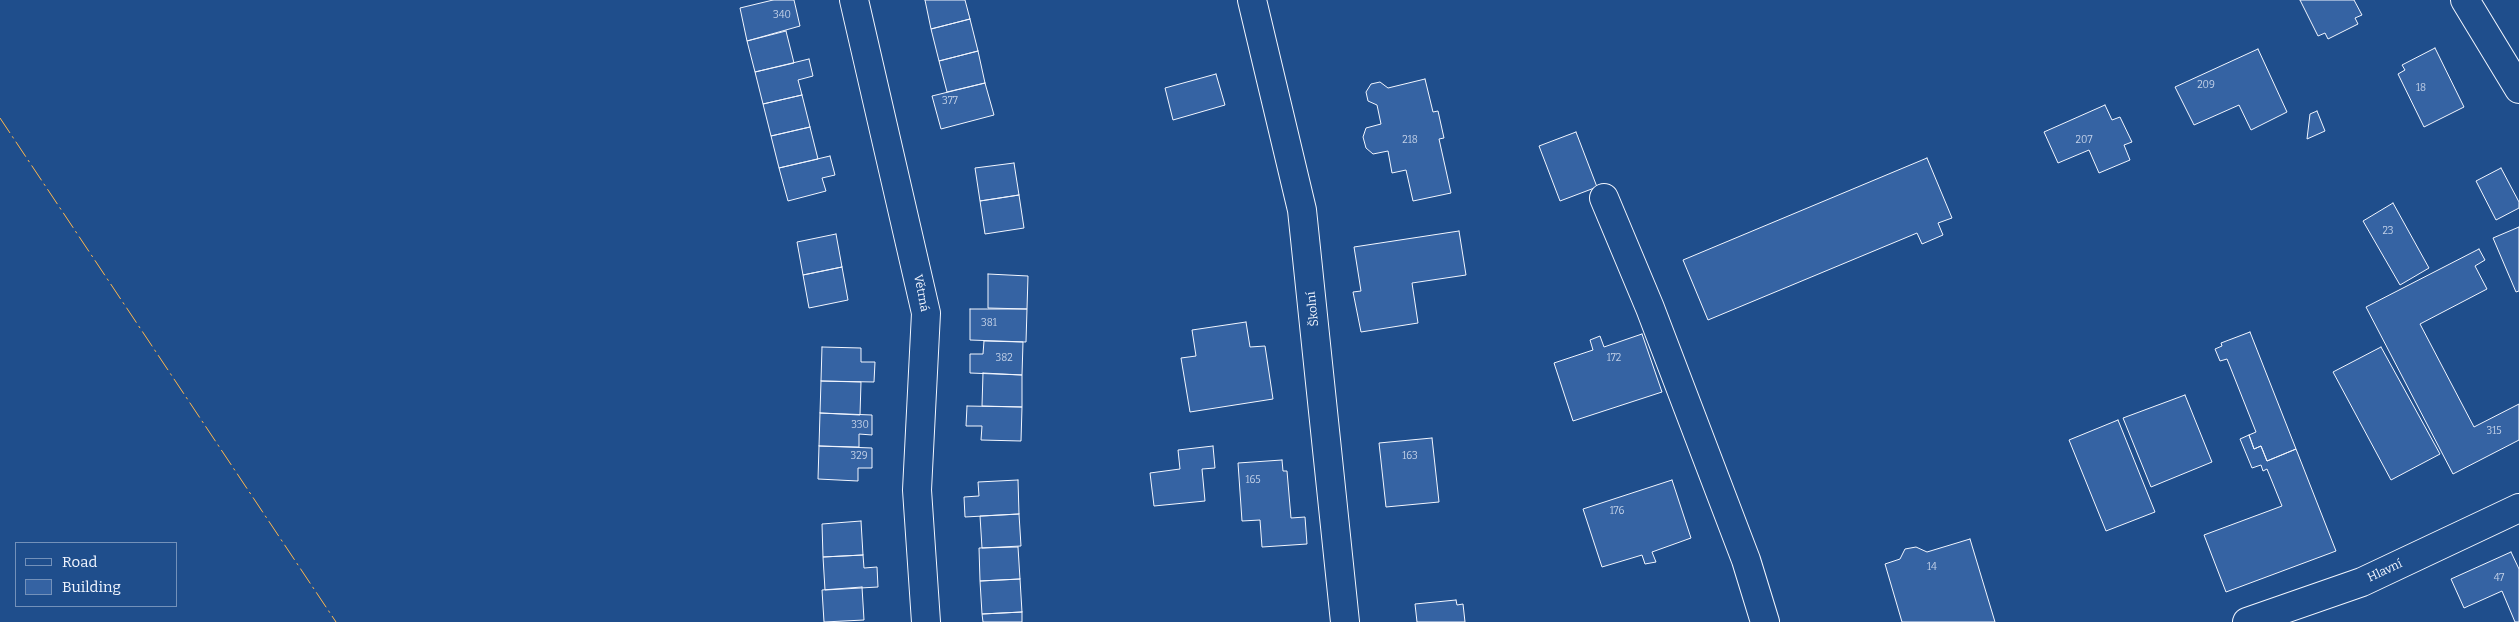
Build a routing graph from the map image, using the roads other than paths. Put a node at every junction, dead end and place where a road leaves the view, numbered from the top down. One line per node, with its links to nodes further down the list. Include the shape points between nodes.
1 (854, 0): 7 (street, Větrná, via 926,313 917,490)
2 (1252, 0): 8 (street, Školní, via 1302,210)
3 (2465, 0): 4 (street)
4 (2519, 89)
5 (1604, 198): 9 (street, via 1654,317 1746,560)
6 (2519, 508): 10 (street, Hlavní, via 2362,582)
7 (926, 622)
8 (1345, 622)
9 (1765, 622)
10 (2247, 622)

